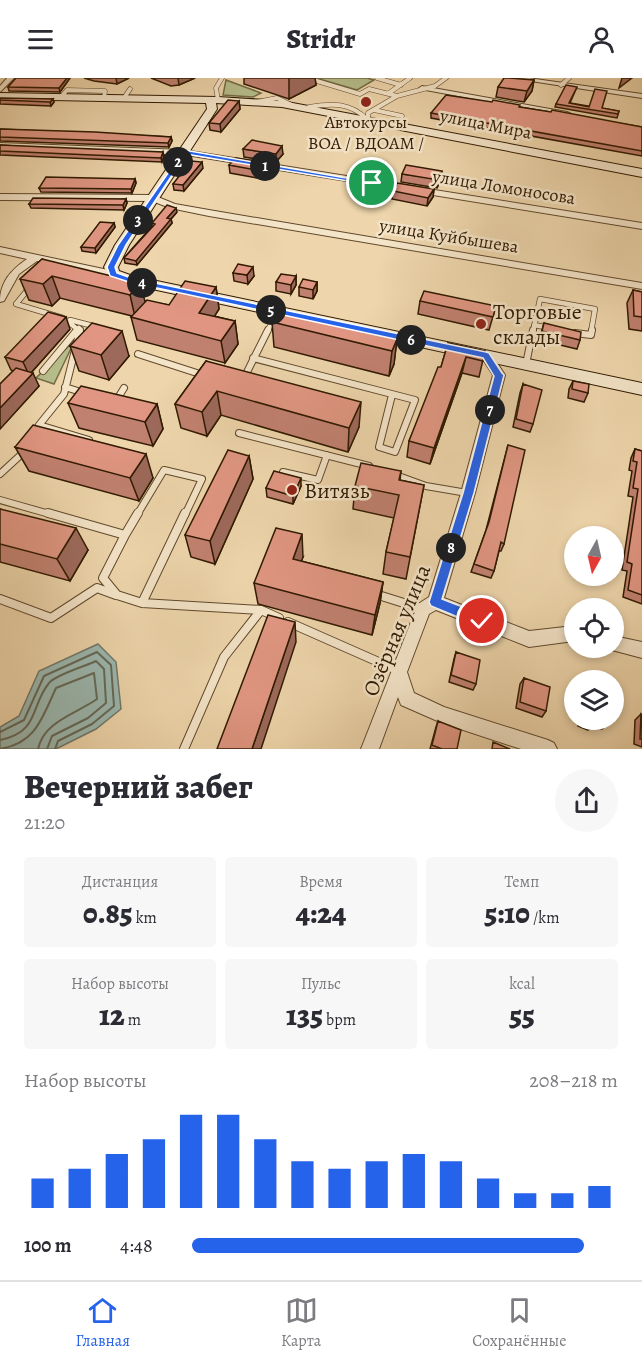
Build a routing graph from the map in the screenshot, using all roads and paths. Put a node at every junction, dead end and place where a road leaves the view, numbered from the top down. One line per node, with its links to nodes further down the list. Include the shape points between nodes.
1 (11, 78): 15 (street)
2 (220, 78): 21 (lane)
3 (307, 78): 16 (lane, via 360,94 369,89)
4 (377, 78): 10 (lane)
5 (410, 78): 10 (lane)
6 (446, 78): 14 (lane, via 435,87)
7 (569, 78): 11 (lane)
8 (511, 79): 9 (street)
9 (525, 80): 11 (street); 12 (lane)
10 (401, 85): 16 (lane)
11 (561, 85): 19 (street)
12 (520, 86)
13 (130, 88): 20 (lane)
14 (422, 88): 18 (lane); 23 (street)
15 (0, 90)
16 (389, 93): 18 (lane)
17 (0, 96): 20 (street, улица Мира)
18 (397, 96): 22 (lane)
19 (642, 96)
20 (124, 98): 21 (street, улица Мира)
21 (214, 100): 22 (street, улица Мира); 26 (street)
22 (371, 115): 24 (lane); 27 (street, улица Мира)
23 (575, 115)
24 (402, 116)
25 (0, 145): 26 (street, улица Ломоносова)
26 (184, 153): 29 (street); 30 (street, улица Ломоносова)
27 (642, 172)
28 (0, 197): 29 (street, улица Куйбышева)
29 (153, 198): 33 (street, via 122,245 111,267); 35 (street, улица Куйбышева, via 208,213)
30 (642, 226)
31 (0, 250): 32 (street)
32 (34, 258): 33 (street, via 54,266); 36 (street, via 15,272)
33 (113, 274): 37 (street)
34 (38, 279): 38 (lane, via 16,304)
35 (642, 286)
36 (0, 299)
37 (276, 312): 45 (street); 46 (lane)
38 (63, 318): 40 (lane); 42 (lane)
39 (534, 325): 41 (lane); 43 (lane, via 540,300 595,309 591,335); 47 (lane)
40 (79, 328): 48 (lane); 52 (lane)
41 (557, 329)
42 (109, 330)
43 (568, 331)
44 (138, 354): 50 (lane)
45 (486, 355): 47 (street); 49 (street)
46 (253, 358): 51 (lane, via 244,379); 55 (lane)
47 (526, 363): 49 (street); 54 (street)
48 (44, 371)
49 (499, 375): 68 (street, Озёрная улица)
50 (213, 378)
51 (237, 380)
52 (65, 387): 56 (lane); 58 (lane, via 64,394)
53 (124, 388): 57 (lane, via 116,402)
54 (642, 389)
55 (392, 395): 55 (lane, via 415,400 395,452 379,447)
56 (95, 396)
57 (105, 399)
58 (39, 425): 60 (lane); 61 (lane)
59 (239, 433): 63 (lane)
60 (34, 436)
61 (95, 442)
62 (28, 445): 67 (lane)
63 (327, 455): 64 (lane); 66 (lane, via 318,480)
64 (376, 468)
65 (386, 471): 68 (lane, via 426,486)
66 (283, 472)
67 (0, 474)
68 (468, 493): 75 (street, Озёрная улица)
69 (0, 500): 70 (lane)
70 (125, 535): 72 (lane, via 103,578); 74 (lane, via 164,470 202,478)
71 (371, 592): 75 (lane)
72 (117, 595): 73 (lane, via 97,588 51,618); 74 (lane)
73 (0, 599)
74 (142, 603): 76 (lane)
75 (429, 605): 77 (street, via 529,639); 80 (street, Озёрная улица)
76 (261, 610): 80 (lane); 81 (lane, via 225,657)
77 (564, 635)
78 (624, 646): 79 (street)
79 (642, 650)
80 (399, 671): 82 (street, Озёрная улица); 83 (street, via 407,699 442,715)
81 (184, 749)
82 (370, 749)
83 (548, 749)

